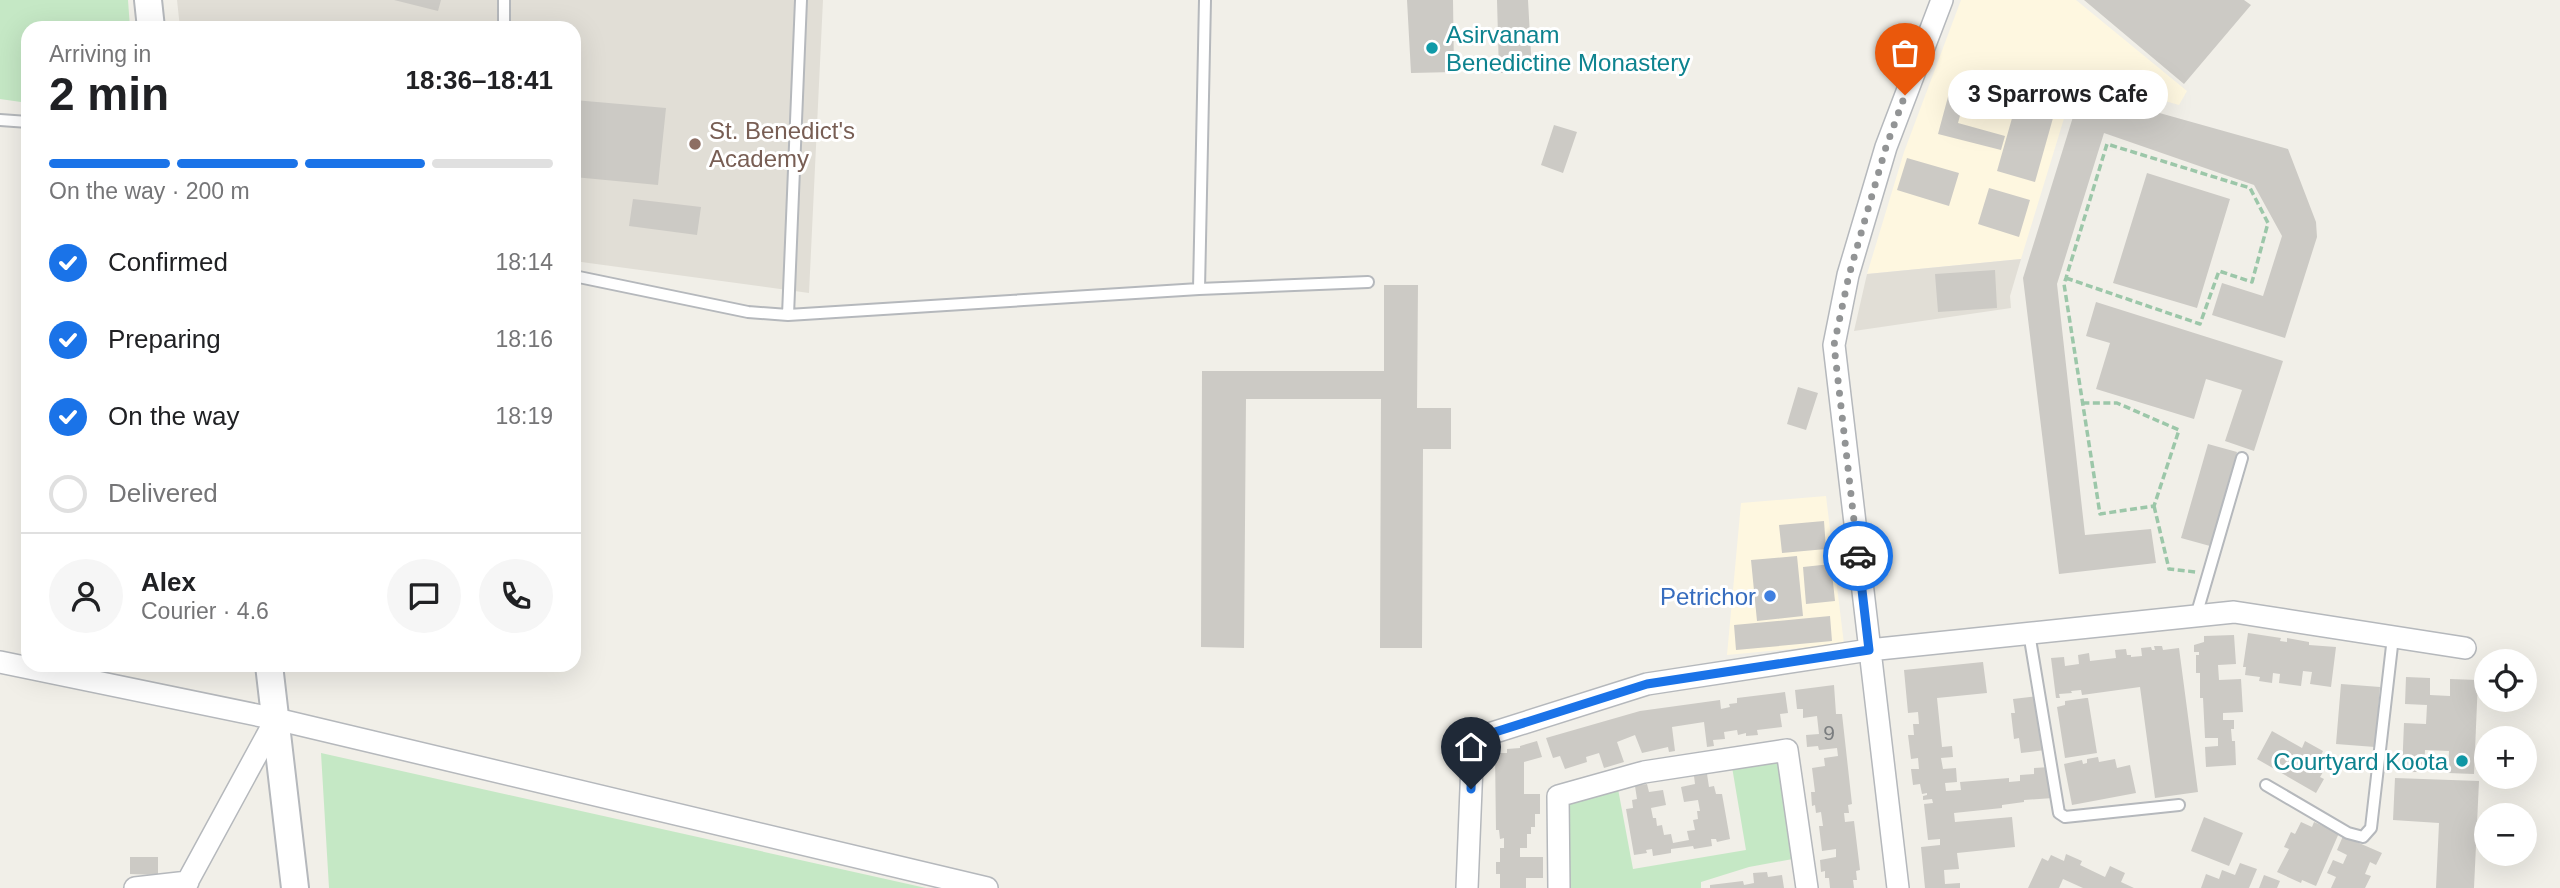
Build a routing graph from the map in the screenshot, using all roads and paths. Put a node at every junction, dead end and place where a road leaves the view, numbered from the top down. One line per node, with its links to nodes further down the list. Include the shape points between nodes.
1 (148, 0): 6 (street)
2 (504, 0): 7 (lane)
3 (802, 0): 14 (lane)
4 (1205, 0): 13 (lane)
5 (1942, 0): 23 (street, via 1886,147 1834,345)
6 (150, 21)
7 (504, 21)
8 (0, 120): 9 (lane)
9 (21, 122)
10 (581, 277): 14 (lane, via 748,312)
11 (2066, 278): 11 (path, via 2200,324 2219,271 2252,282 2268,223 2250,188 2108,144); 15 (path)
12 (1368, 282): 13 (lane)
13 (1199, 289): 14 (lane)
14 (788, 315)
15 (2082, 403): 17 (path, via 2100,514); 17 (path, via 2117,403 2179,430)
16 (2242, 458): 18 (lane)
17 (2154, 506): 18 (path, via 2169,569)
18 (2208, 573): 19 (lane)
19 (2196, 615): 20 (street); 21 (street, via 2234,612)
20 (2029, 633): 23 (street); 30 (lane, via 2059,813 2064,817)
21 (2393, 637): 22 (street); 29 (lane, via 2371,828 2362,837 2348,833)
22 (2465, 648)
23 (1869, 650): 35 (street, via 1647,684 1473,739); 38 (street)
24 (0, 662): 25 (street)
25 (21, 666)
26 (48, 672): 28 (street)
27 (270, 672): 28 (street)
28 (276, 719): 31 (street); 33 (street); 34 (street)
29 (2266, 785)
30 (2179, 806)
31 (186, 885): 32 (street)
32 (135, 888)
33 (295, 888)
34 (987, 888)
35 (1467, 888)
36 (1559, 888): 37 (street, via 1558,796 1643,772 1787,750)
37 (1807, 888)
38 (1898, 888)

